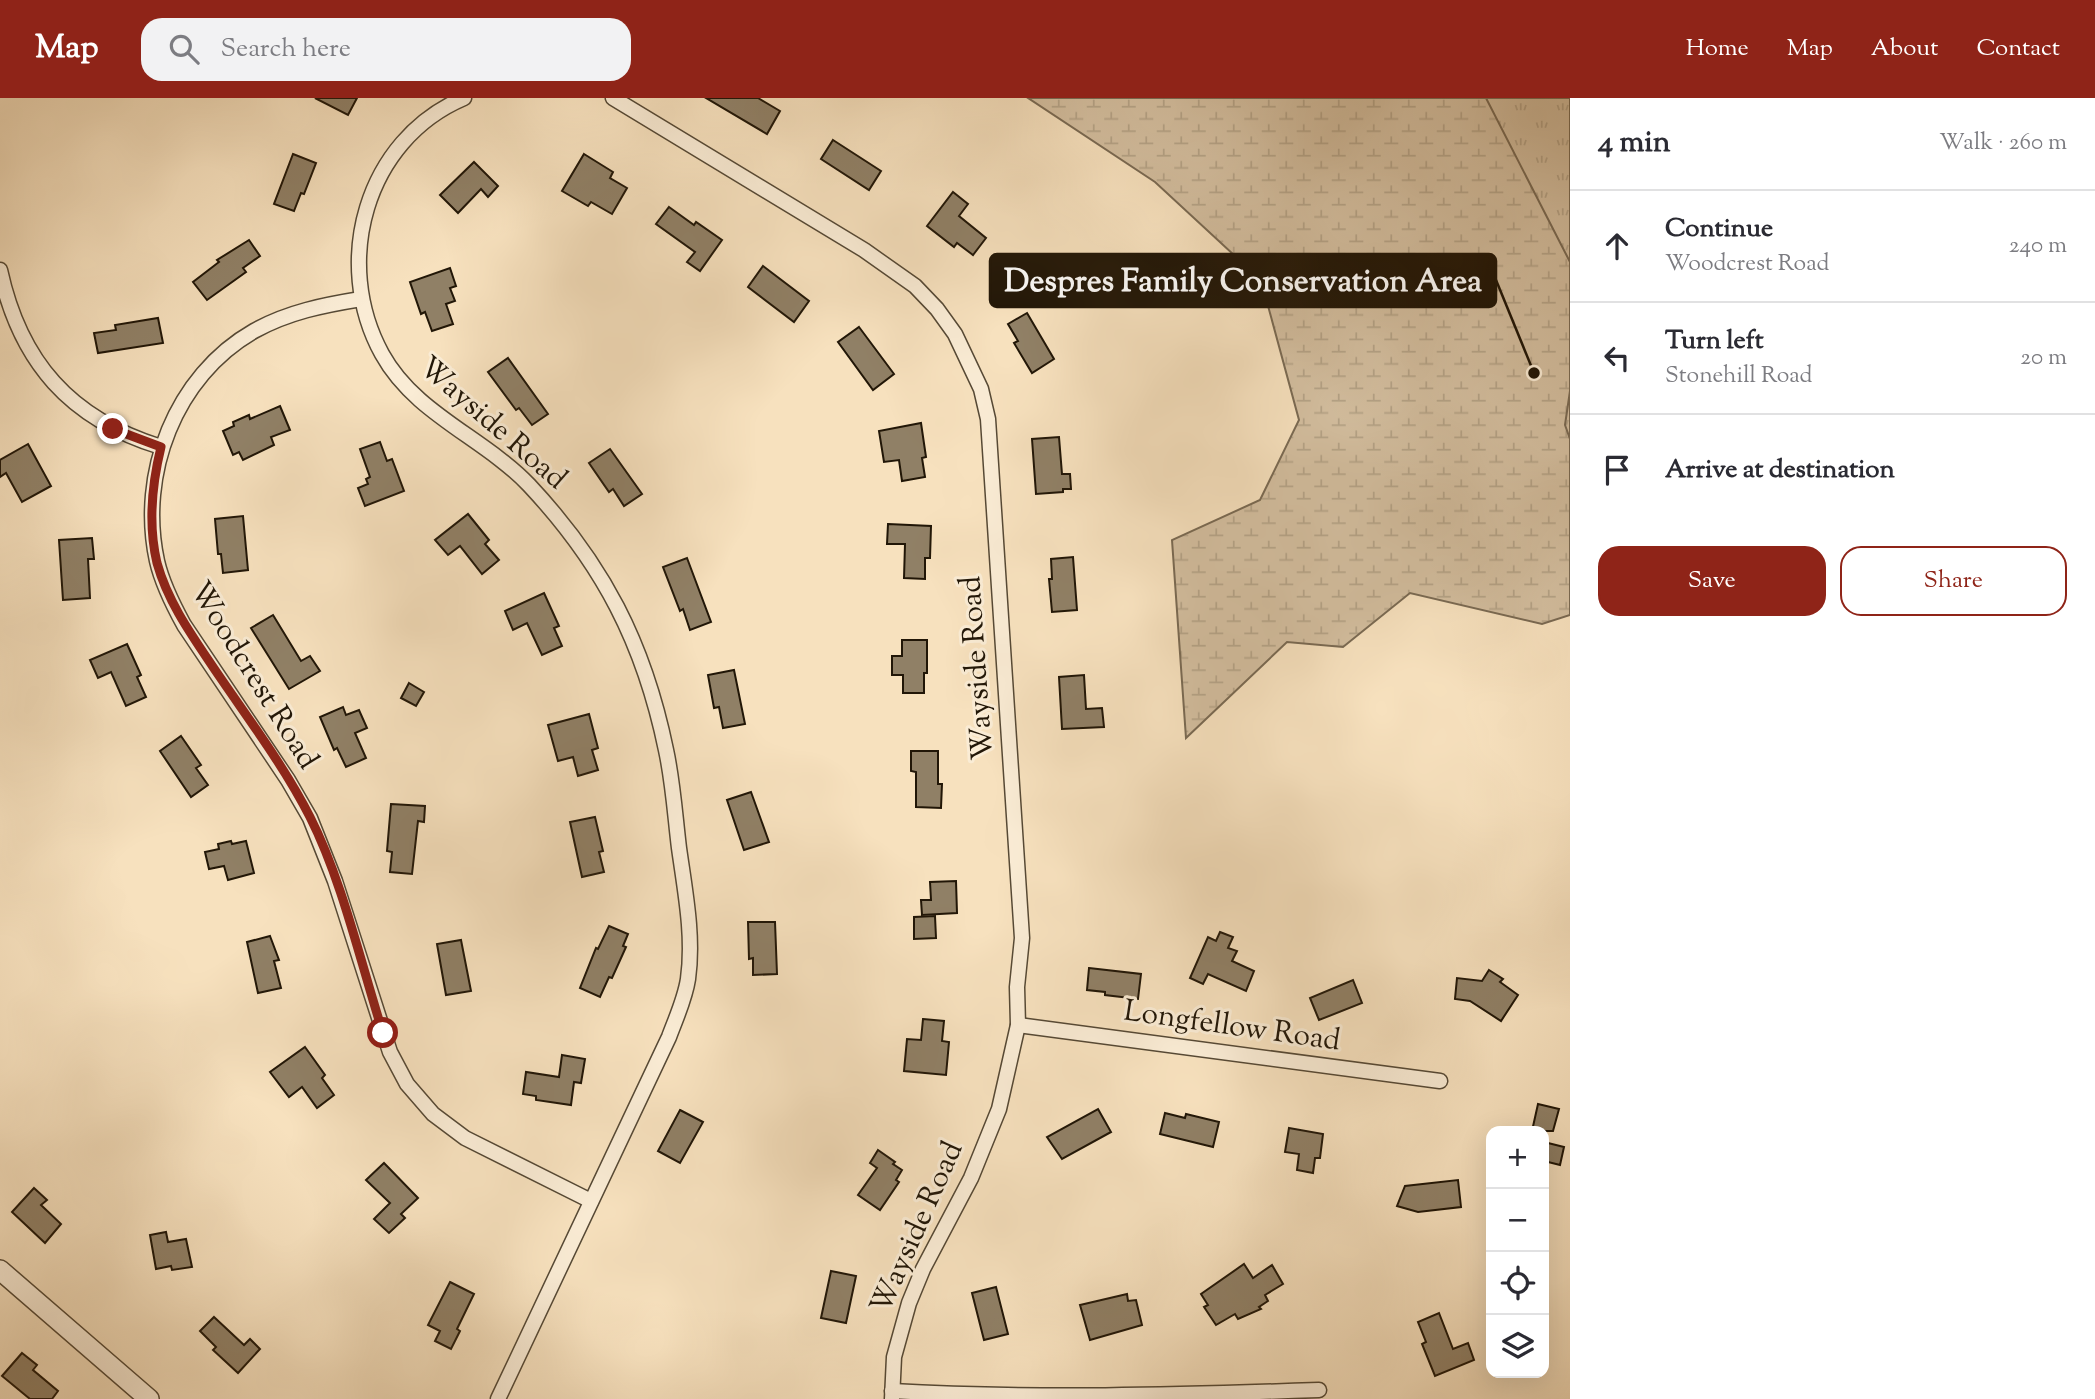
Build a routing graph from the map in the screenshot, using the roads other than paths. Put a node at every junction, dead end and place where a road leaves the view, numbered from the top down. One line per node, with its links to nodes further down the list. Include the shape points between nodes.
1 (464, 98): 4 (street, Wayside Road, via 417,129 373,189 359,237)
2 (613, 98): 6 (street, Wayside Road, via 889,266 937,309 969,361 988,419 1022,938)
3 (0, 270): 5 (street, via 21,335 46,375 95,419)
4 (361, 299): 5 (street, Woodcrest Road, via 307,309 235,343 192,388); 8 (street, Wayside Road, via 372,335 397,378 525,482 572,536 614,597 631,632 658,714 689,929 688,981 669,1037)
5 (161, 447): 8 (street, Woodcrest Road, via 152,518 165,584 184,625 310,818 397,1068 433,1114 465,1138)
6 (1018, 1025): 7 (street, Longfellow Road); 11 (street, Wayside Road, via 999,1109 971,1178 909,1303 894,1357)
7 (1440, 1081)
8 (592, 1200): 13 (street, Wayside Road)
9 (0, 1270): 12 (street)
10 (1319, 1390): 11 (street)
11 (892, 1395)
12 (149, 1399)
13 (498, 1399)

